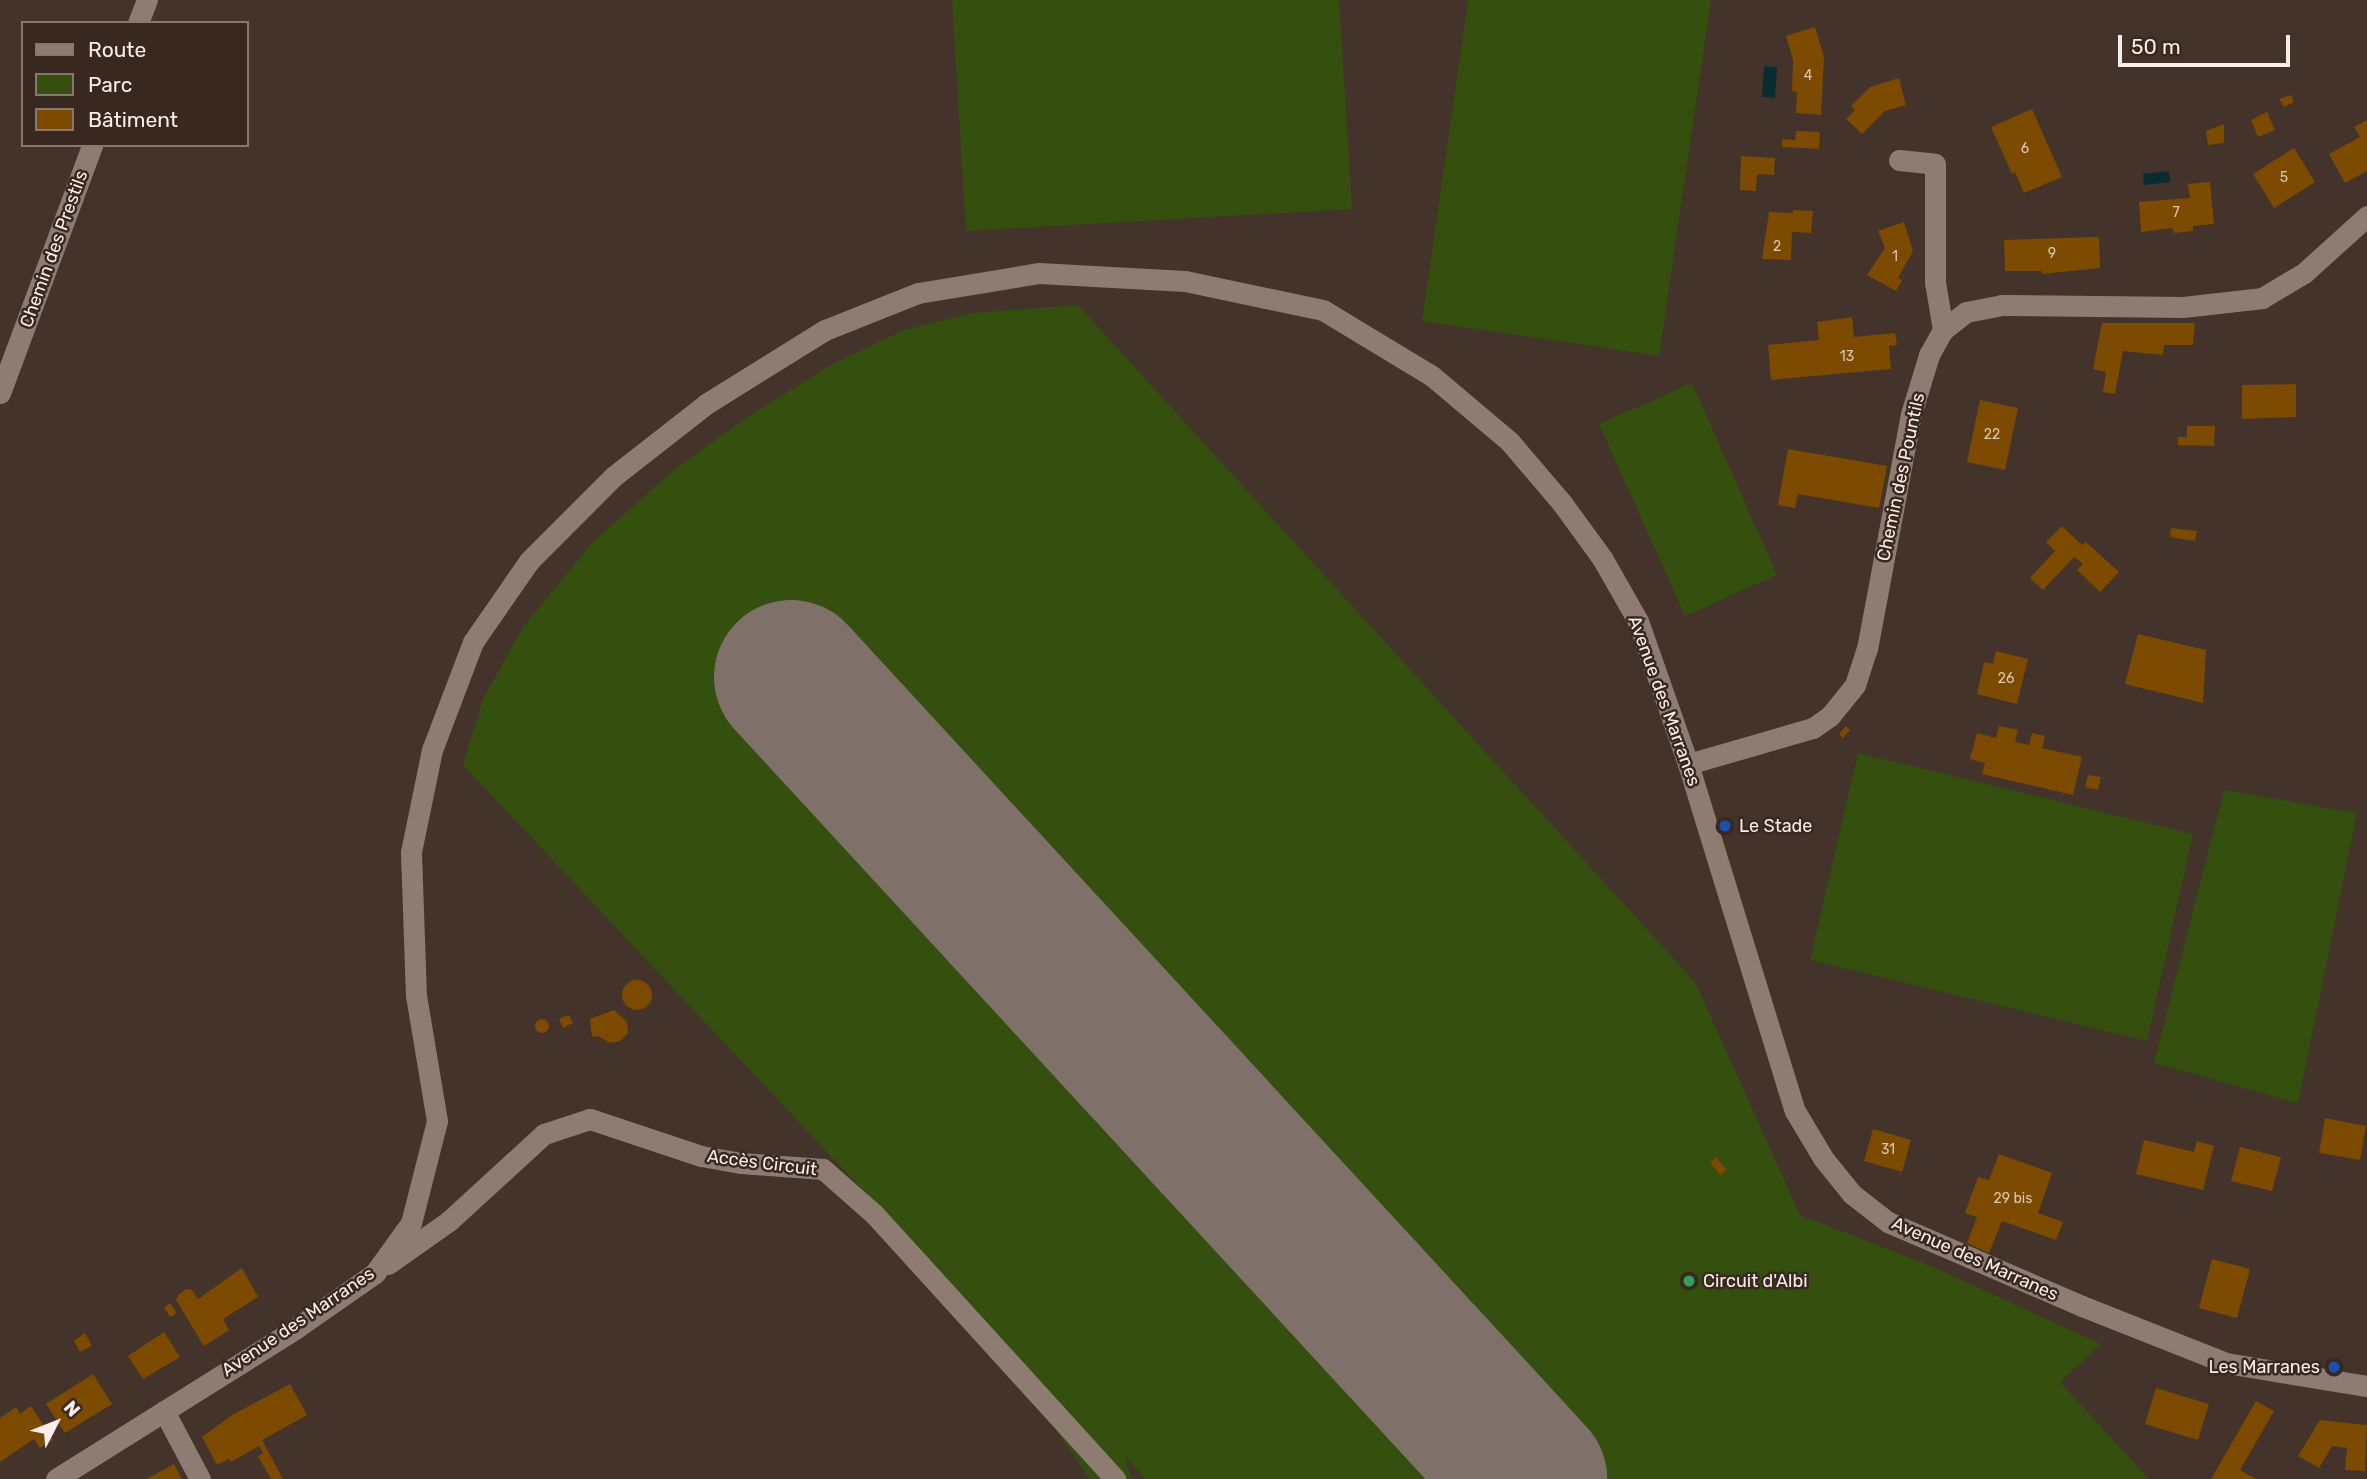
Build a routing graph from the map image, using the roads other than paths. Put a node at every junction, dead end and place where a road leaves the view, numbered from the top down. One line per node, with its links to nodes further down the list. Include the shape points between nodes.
1 (146, 0): 2 (street)
2 (139, 21)
3 (91, 147): 7 (street, Chemin des Prestils)
4 (1899, 160): 6 (street, via 1935,164 1935,282)
5 (2367, 216): 6 (street, Chemin des Pountils, via 2304,273 2262,298 2183,307 2002,305 1966,312)
6 (1943, 330): 8 (street, Chemin des Pountils, via 1929,355 1911,414 1867,649 1855,685 1830,716)
7 (0, 393)
8 (1688, 764): 9 (street, Avenue des Marranes, via 1638,621 1602,558 1510,442 1410,362 1324,310 1185,281 1039,273 918,293 825,330 706,404 624,468 529,561 473,642 432,750 411,852 416,996 437,1121 411,1223); 10 (street, Avenue des Marranes, via 1795,1111 1823,1158 1852,1194 1888,1222 2226,1363)
9 (375, 1273): 11 (street, Avenue des Marranes); 14 (street, Accès Circuit, via 449,1221 544,1134 590,1119 701,1156 823,1169 875,1216)
10 (2367, 1386)
11 (164, 1410): 12 (street, Avenue des Marranes); 13 (street)
12 (56, 1479)
13 (200, 1479)
14 (1115, 1479)

